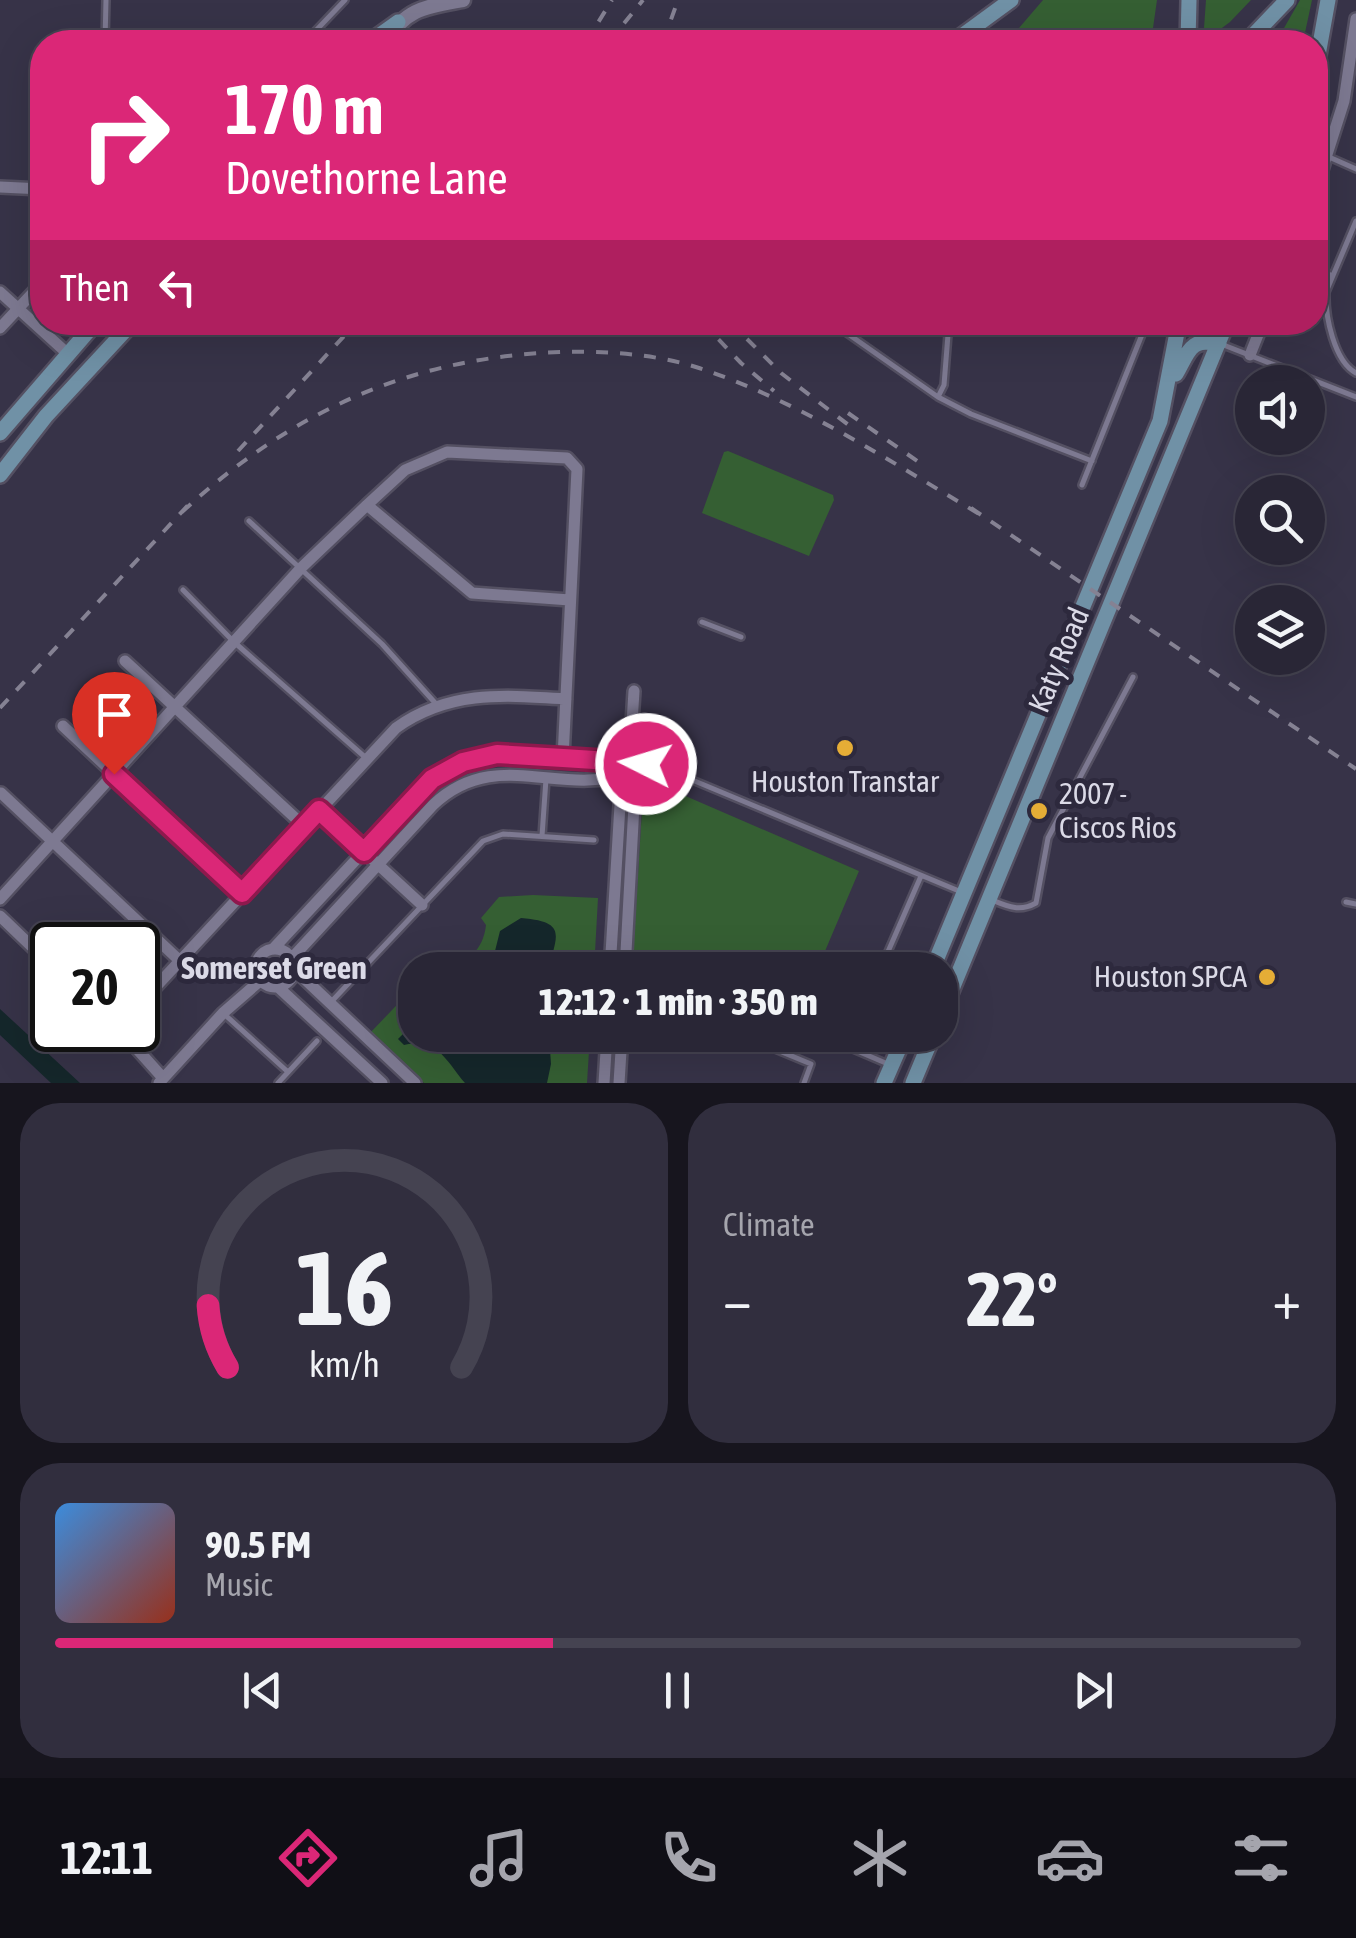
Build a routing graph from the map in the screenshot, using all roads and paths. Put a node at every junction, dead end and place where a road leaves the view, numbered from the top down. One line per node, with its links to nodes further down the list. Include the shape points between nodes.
1 (106, 0): 10 (lane)
2 (345, 0): 11 (lane)
3 (464, 0): 9 (street)
4 (1011, 0): 14 (main road)
5 (1189, 0): 15 (main road)
6 (1287, 0): 16 (main road)
7 (1328, 0): 17 (main road)
8 (1356, 19): 18 (street)
9 (398, 22): 12 (main road); 13 (street)
10 (105, 30)
11 (317, 30)
12 (387, 30)
13 (392, 30)
14 (971, 30)
15 (1188, 30)
16 (1258, 30)
17 (1323, 30)
18 (1352, 79): 19 (street)
19 (1328, 157): 20 (lane)
20 (1356, 169)
21 (0, 187): 22 (street)
22 (30, 188)
23 (1356, 220): 25 (lane)
24 (1328, 274): 25 (lane)
25 (1332, 276): 26 (lane)
26 (1328, 287)
27 (0, 292): 29 (street)
28 (30, 297): 29 (street)
29 (19, 309): 31 (street); 32 (street)
30 (1328, 311): 47 (lane, via 1340,359)
31 (30, 319)
32 (0, 328)
33 (47, 335): 44 (street)
34 (85, 335): 44 (main road)
35 (121, 335): 46 (main road)
36 (848, 335): 50 (lane)
37 (948, 335): 50 (lane)
38 (1142, 335): 52 (lane)
39 (1178, 335): 48 (main road, Katy Road)
40 (1212, 335): 43 (main road)
41 (1221, 335): 43 (main road, Katy Road)
42 (1257, 335): 45 (street)
43 (1218, 343): 45 (lane); 48 (main road, via 1196,343); 88 (main road, Katy Road)
44 (68, 354): 46 (lane); 51 (main road)
45 (1250, 354): 49 (lane)
46 (86, 372): 53 (main road)
47 (1356, 373)
48 (1168, 390): 86 (main road, Katy Road)
49 (1356, 397)
50 (938, 398): 52 (lane)
51 (0, 433)
52 (1092, 462): 54 (lane)
53 (0, 475)
54 (1082, 485)
55 (367, 504): 57 (street); 59 (street, via 472,593); 59 (street, via 404,470 448,452 566,458 577,469)
56 (249, 522): 57 (lane)
57 (301, 568): 62 (street); 67 (lane)
58 (184, 590): 62 (lane)
59 (570, 600): 66 (street)
60 (702, 622): 61 (lane)
61 (741, 638)
62 (234, 642): 68 (street); 71 (lane)
63 (126, 661): 68 (street)
64 (1133, 677): 88 (lane, via 1048,838 1036,903 1012,908)
65 (634, 690): 73 (street)
66 (566, 698): 67 (street, via 489,695); 72 (street)
67 (437, 704): 71 (street, via 396,728)
68 (176, 707): 74 (street); 78 (street)
69 (63, 726): 74 (street)
70 (548, 757): 72 (street); 75 (street); 82 (street, via 497,754 463,762 432,779)
71 (366, 758): 77 (street)
72 (563, 758): 73 (street, via 610,761)
73 (629, 772): 75 (street, via 609,780); 84 (lane, via 646,764 661,767); 95 (street, via 620,804); 96 (street, via 634,805)
74 (114, 774): 81 (street); 85 (street)
75 (546, 776): 79 (lane); 83 (street, via 490,775 454,787)
76 (1, 793): 81 (street)
77 (319, 810): 78 (street); 82 (street)
78 (304, 826): 85 (street)
79 (542, 836): 80 (lane); 91 (lane, via 483,840)
80 (594, 840)
81 (53, 841): 87 (street); 99 (street)
82 (364, 852): 83 (street); 94 (street)
83 (378, 865): 91 (street); 100 (street)
84 (921, 876): 86 (lane); 97 (lane)
85 (242, 893): 99 (street)
86 (964, 893): 88 (main road); 98 (main road, Katy Road)
87 (0, 899)
88 (989, 899): 101 (main road, Katy Road)
89 (1346, 902): 90 (lane)
90 (1356, 904)
91 (422, 906): 105 (lane)
92 (0, 916): 93 (street)
93 (30, 945)
94 (273, 949): 100 (street, via 284,950); 102 (street, via 257,962)
95 (611, 952)
96 (627, 952)
97 (888, 952)
98 (939, 952)
99 (180, 960): 103 (street)
100 (293, 964): 104 (street, via 289,981); 105 (street)
101 (958, 974)
102 (261, 980): 104 (street); 106 (street)
103 (160, 982)
104 (278, 987): 119 (street)
105 (330, 1003): 115 (street)
106 (223, 1013): 117 (lane); 120 (street)
107 (317, 1041): 117 (lane)
108 (139, 1052): 120 (street)
109 (606, 1052): 123 (street)
110 (621, 1052): 124 (street)
111 (782, 1052): 125 (lane, via 811,1064)
112 (860, 1052): 116 (lane)
113 (897, 1052): 116 (main road)
114 (926, 1052): 118 (main road)
115 (390, 1059): 119 (street); 122 (street)
116 (892, 1066): 118 (main road); 126 (main road)
117 (288, 1072): 121 (lane)
118 (915, 1079)
119 (378, 1080)
120 (163, 1081)
121 (278, 1083)
122 (416, 1083)
123 (604, 1083)
124 (619, 1083)
125 (804, 1083)
126 (884, 1083)

